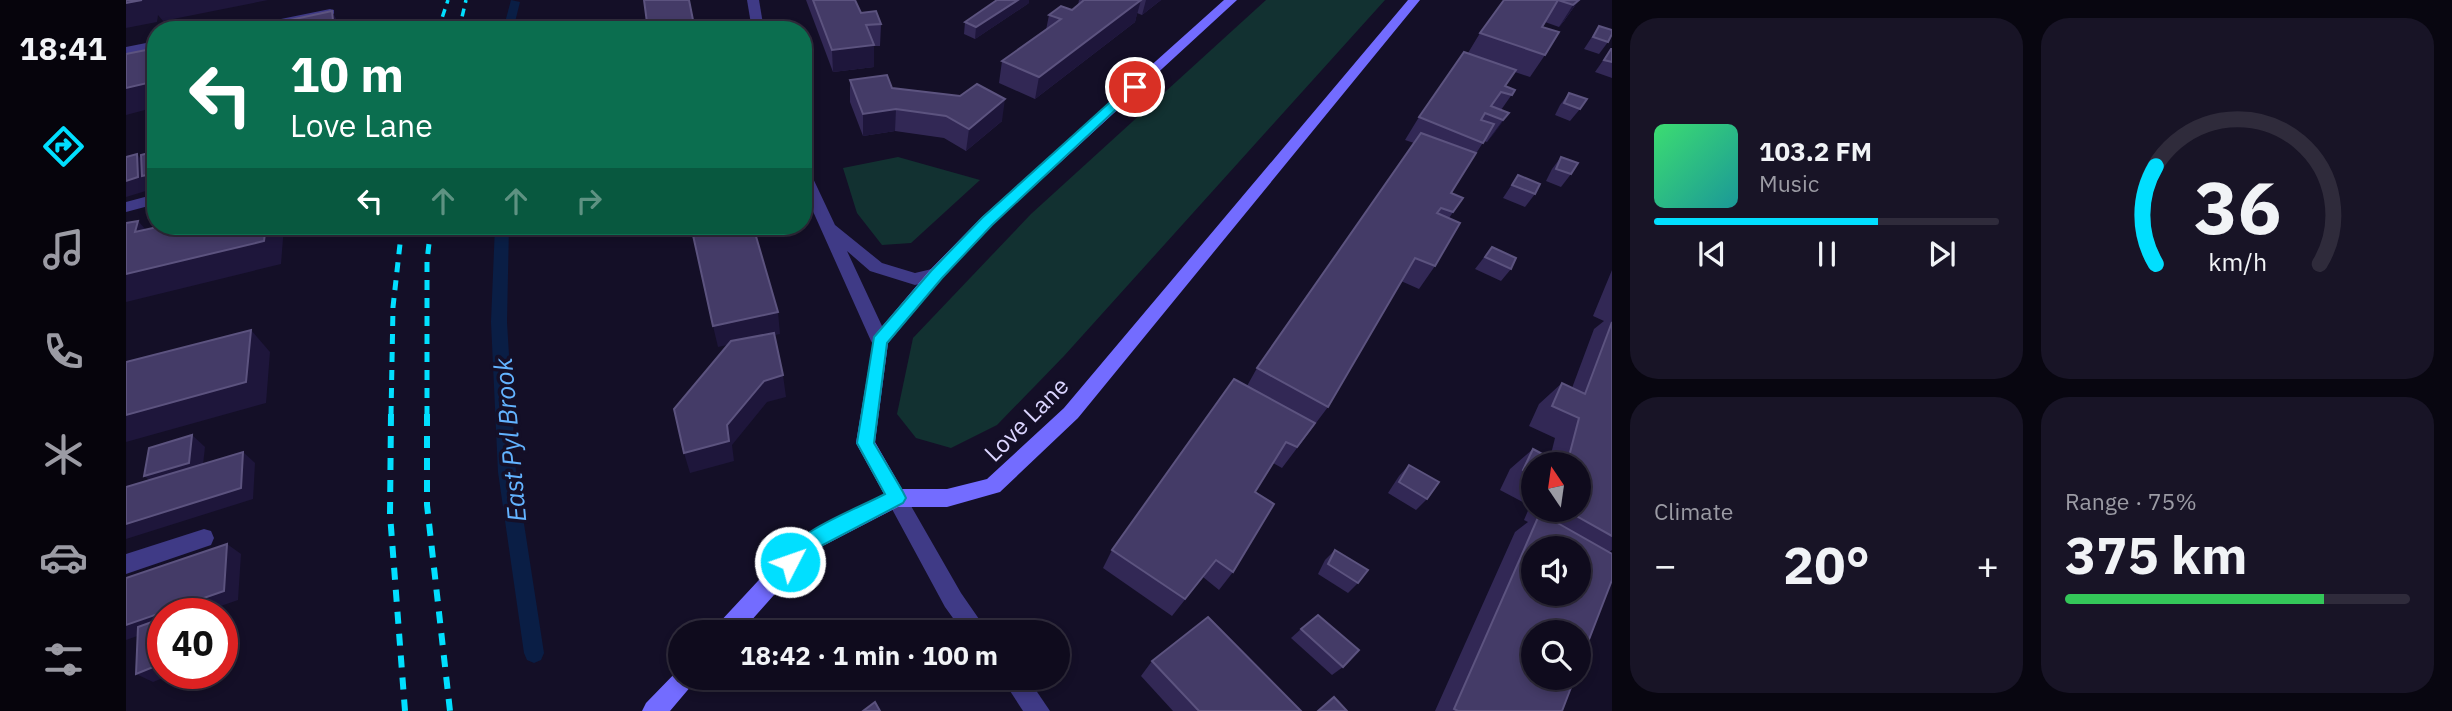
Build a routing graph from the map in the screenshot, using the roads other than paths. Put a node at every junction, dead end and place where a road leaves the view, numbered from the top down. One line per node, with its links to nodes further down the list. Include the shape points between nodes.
1 (753, 0): 6 (street)
2 (1231, 0): 13 (street, via 1018,191)
3 (1414, 0): 15 (street, Love Lane, via 1071,413 993,486 947,498)
4 (330, 12): 5 (street)
5 (282, 21)
6 (756, 21)
7 (147, 47): 8 (street)
8 (126, 51)
9 (812, 192): 12 (street)
10 (147, 201): 11 (street)
11 (126, 207)
12 (828, 227): 13 (street, via 876,267 915,279); 14 (street)
13 (936, 274): 14 (street)
14 (880, 341): 15 (street, via 865,443)
15 (897, 498): 18 (street, via 806,544); 19 (street)
16 (204, 538): 17 (street)
17 (126, 564)
18 (737, 620)
19 (968, 620)
20 (672, 690): 22 (street)
21 (1022, 690): 23 (street)
22 (653, 711)
23 (1038, 711)

